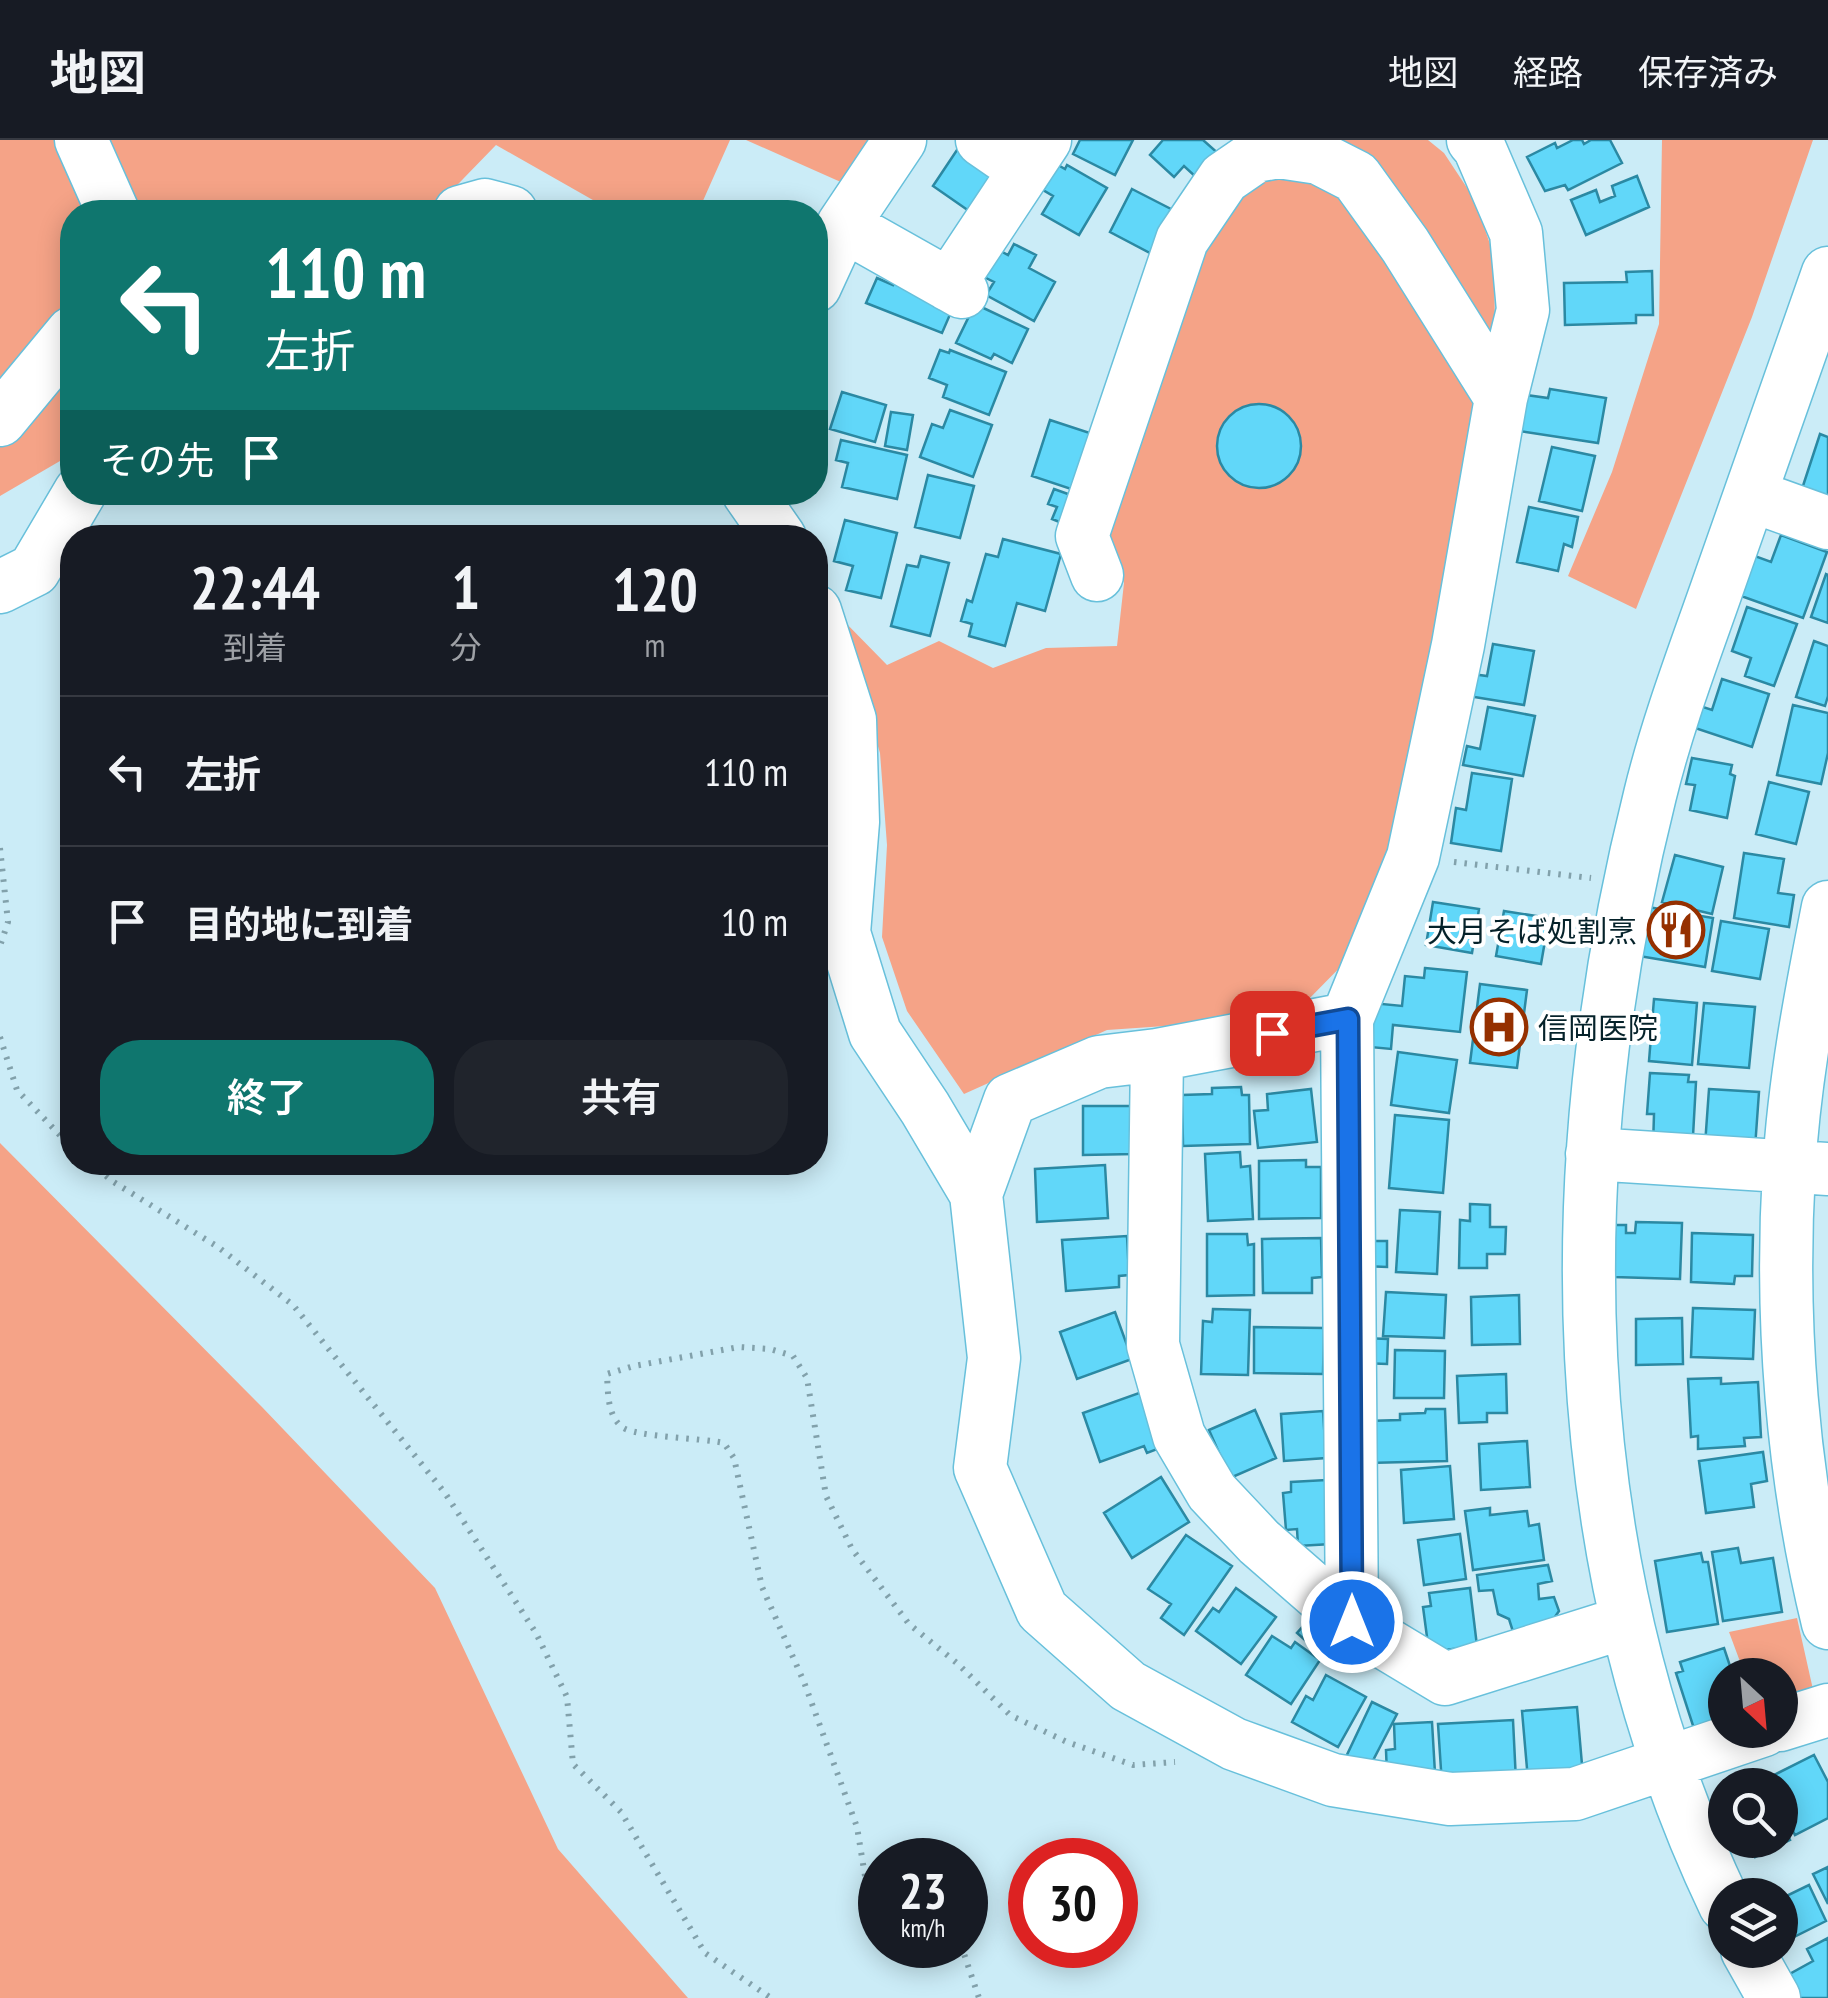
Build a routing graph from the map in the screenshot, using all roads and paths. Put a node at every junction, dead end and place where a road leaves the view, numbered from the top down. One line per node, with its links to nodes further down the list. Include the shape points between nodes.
1 (81, 140): 6 (street)
2 (900, 140): 7 (street)
3 (982, 140): 5 (street)
4 (1473, 140): 11 (street, via 1516,233 1524,310)
5 (1034, 155): 7 (street, via 956,289)
6 (108, 200)
7 (842, 225): 8 (street)
8 (828, 257)
9 (1828, 273): 13 (street)
10 (60, 348): 12 (street)
11 (1501, 398): 16 (street, via 1356,177 1320,158 1256,156 1224,178 1182,240 1082,536); 20 (street)
12 (0, 420)
13 (1750, 495): 14 (street); 21 (street, via 1676,706)
14 (1828, 523)
15 (60, 526): 17 (street, via 34,570)
16 (1097, 575)
17 (0, 587)
18 (828, 651): 31 (street, via 850,720 853,822 844,934 874,1032)
19 (0, 848): 23 (path, via 8,922)
20 (1413, 857): 21 (path); 24 (street)
21 (1630, 882): 28 (street, via 1608,998)
22 (1828, 906): 29 (street, via 1804,1035)
23 (0, 946)
24 (1348, 1019): 26 (street); 33 (street)
25 (0, 1037): 27 (path, via 16,1090)
26 (1157, 1055): 31 (street, via 1099,1062 1010,1100); 33 (street, via 1153,1345 1180,1436 1212,1492)
27 (60, 1136)
28 (1592, 1154): 29 (street); 34 (street, via 1594,1426)
29 (1809, 1168): 32 (street, via 1786,1266)
30 (105, 1175): 45 (path, via 293,1305 445,1493 536,1632 567,1697 573,1764 622,1812 705,1953)
31 (976, 1194): 38 (street, via 994,1358 980,1468 1042,1610 1128,1686)
32 (1809, 1356): 35 (street, via 1798,1470)
33 (1352, 1622): 34 (street, via 1445,1679)
34 (1626, 1622): 40 (street)
35 (1828, 1623)
36 (1828, 1710): 37 (street)
37 (1798, 1719)
38 (1234, 1744): 40 (street, via 1333,1780 1450,1799 1574,1794); 41 (path, via 1174,1762 1133,1764 1010,1715 910,1624 852,1549 826,1496 807,1378 792,1356 739,1347 607,1374 608,1402 619,1425 633,1433 724,1443 734,1458 762,1587 804,1682)
39 (1708, 1748): 40 (street)
40 (1667, 1761): 42 (street)
41 (858, 1838)
42 (1711, 1878)
43 (969, 1968): 46 (path)
44 (1757, 1968): 47 (street)
45 (771, 1998)
46 (979, 1998)
47 (1774, 1998)

